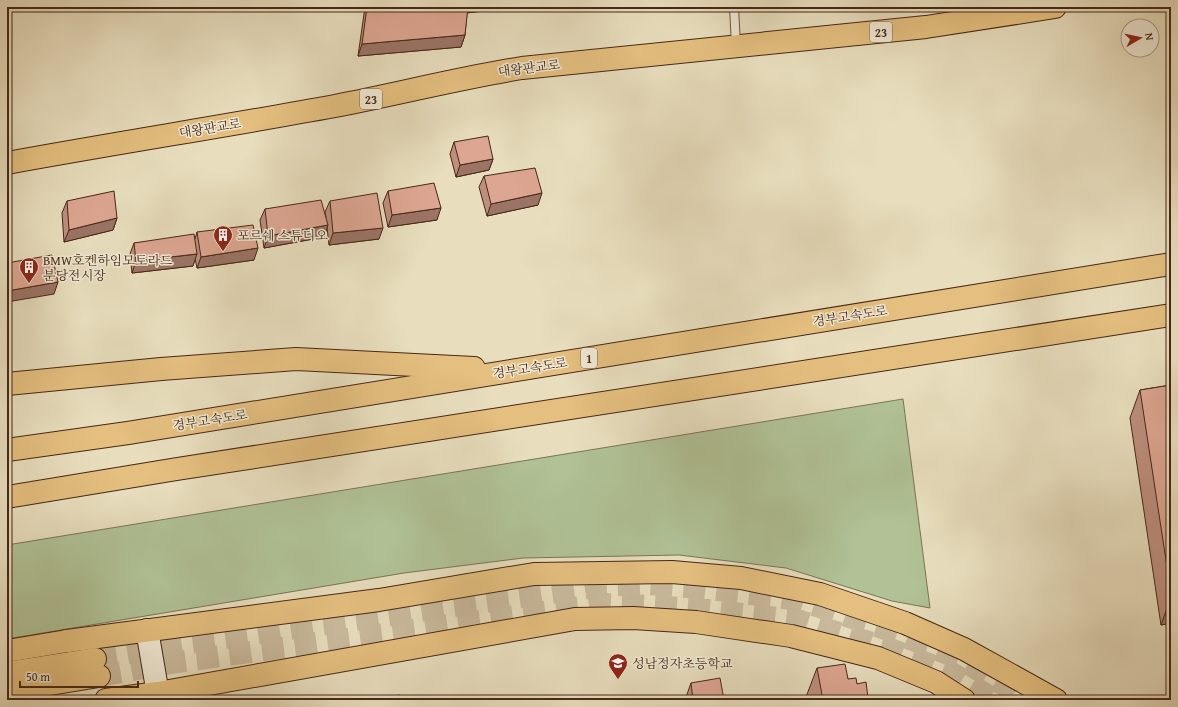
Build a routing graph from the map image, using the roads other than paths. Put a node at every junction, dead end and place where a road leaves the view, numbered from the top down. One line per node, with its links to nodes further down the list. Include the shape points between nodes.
1 (734, 7): 4 (lane)
2 (1055, 7): 3 (main road, 대왕판교로 / 23)
3 (1026, 10): 4 (main road, 대왕판교로 / 23, via 926,27)
4 (736, 46): 5 (main road, 대왕판교로 / 23, via 496,72 261,120)
5 (7, 163)
6 (1171, 264): 8 (main road, 경부고속도로 / 1)
7 (1171, 315): 11 (main road, via 177,468)
8 (517, 370): 9 (main road, via 296,359); 10 (main road, 경부고속도로 / 1, via 136,432)
9 (7, 384)
10 (7, 450)
11 (7, 497)
12 (147, 630): 13 (main road); 16 (street); 19 (main road, via 379,600 534,574 672,572 741,578 820,594 905,623 964,649)
13 (7, 651)
14 (7, 673): 15 (main road, via 97,668)
15 (7, 691)
16 (158, 696): 17 (main road); 18 (main road, via 575,619 632,618 696,622 791,636 878,658 936,682)
17 (106, 700)
18 (964, 700)
19 (1056, 700)

